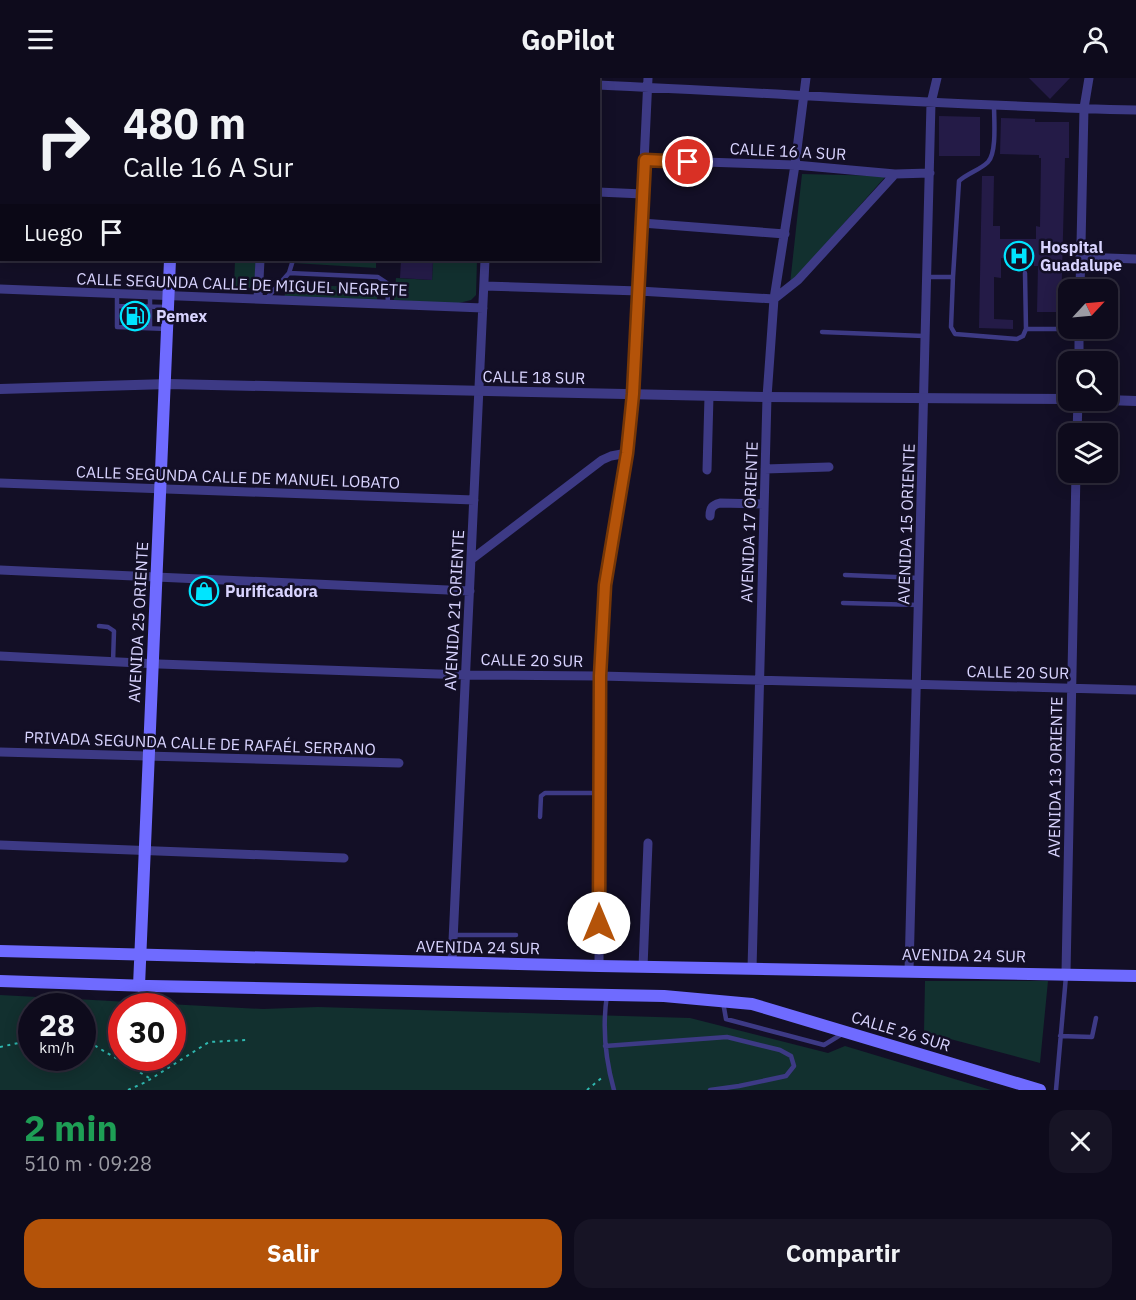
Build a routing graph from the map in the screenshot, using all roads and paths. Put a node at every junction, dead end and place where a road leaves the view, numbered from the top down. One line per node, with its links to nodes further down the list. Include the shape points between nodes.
1 (806, 78): 6 (street, AVENIDA 17 ORIENTE)
2 (937, 78): 7 (street, AVENIDA 15 ORIENTE)
3 (1089, 78): 9 (street)
4 (648, 82): 5 (street); 6 (street); 11 (street)
5 (600, 85)
6 (805, 94): 7 (street); 12 (street, AVENIDA 17 ORIENTE)
7 (931, 103): 8 (street); 13 (street, AVENIDA 15 ORIENTE)
8 (993, 105): 9 (street); 28 (lane, via 993,153 989,161 959,181)
9 (1084, 108): 10 (street); 19 (street)
10 (1136, 110)
11 (645, 160): 12 (street, CALLE 16 A SUR); 16 (street)
12 (795, 165): 14 (street, CALLE 16 A SUR); 18 (street, AVENIDA 17 ORIENTE)
13 (930, 173): 14 (street, CALLE 16 A SUR); 27 (street, AVENIDA 15 ORIENTE)
14 (895, 174): 36 (street, via 798,280)
15 (600, 192): 16 (street)
16 (643, 194): 17 (street)
17 (642, 223): 18 (street); 32 (street)
18 (785, 234): 36 (street, AVENIDA 17 ORIENTE)
19 (1080, 257): 20 (street); 29 (street)
20 (1136, 259)
21 (170, 261): 37 (main road, AVENIDA 25 ORIENTE)
22 (260, 261): 35 (street)
23 (293, 261): 25 (lane)
24 (485, 261): 30 (street, AVENIDA 21 ORIENTE)
25 (289, 273): 35 (lane); 38 (lane, via 378,277 387,283)
26 (1025, 273): 45 (lane)
27 (927, 277): 28 (lane); 47 (street, AVENIDA 15 ORIENTE)
28 (953, 277): 45 (lane, via 951,327 955,334 1017,339)
29 (1080, 279)
30 (484, 286): 32 (street); 41 (street, AVENIDA 21 ORIENTE)
31 (0, 289): 33 (street, CALLE SEGUNDA CALLE DE MIGUEL NEGRETE)
32 (639, 291): 36 (street); 51 (street)
33 (117, 294): 34 (street, CALLE SEGUNDA CALLE DE MIGUEL NEGRETE); 39 (lane)
34 (150, 295): 37 (street, CALLE SEGUNDA CALLE DE MIGUEL NEGRETE); 40 (lane)
35 (262, 299): 37 (street, CALLE SEGUNDA CALLE DE MIGUEL NEGRETE); 38 (street, CALLE SEGUNDA CALLE DE MIGUEL NEGRETE)
36 (774, 299): 53 (street, AVENIDA 17 ORIENTE)
37 (168, 302): 40 (lane); 43 (main road, AVENIDA 25 ORIENTE)
38 (388, 304): 41 (street, CALLE SEGUNDA CALLE DE MIGUEL NEGRETE)
39 (117, 306): 40 (lane); 42 (lane, via 117,327)
40 (150, 307): 42 (lane)
41 (483, 308): 50 (street, AVENIDA 21 ORIENTE)
42 (150, 328): 43 (lane)
43 (167, 329): 48 (main road, AVENIDA 25 ORIENTE)
44 (1058, 329): 45 (lane)
45 (1026, 330)
46 (822, 332): 47 (lane)
47 (926, 336): 54 (street, AVENIDA 15 ORIENTE)
48 (165, 384): 49 (street, CALLE 18 SUR); 50 (street, CALLE 18 SUR); 64 (main road, AVENIDA 25 ORIENTE)
49 (0, 389)
50 (479, 391): 51 (street, CALLE 18 SUR); 65 (street, AVENIDA 21 ORIENTE)
51 (633, 394): 52 (street, CALLE 18 SUR); 58 (street)
52 (709, 396): 53 (street, CALLE 18 SUR); 61 (street)
53 (767, 397): 54 (street, CALLE 18 SUR); 60 (street, AVENIDA 17 ORIENTE)
54 (925, 398): 55 (street, CALLE 18 SUR); 72 (street, AVENIDA 15 ORIENTE)
55 (1058, 399)
56 (1118, 400): 57 (street)
57 (1136, 401)
58 (627, 453): 68 (street, via 602,460); 81 (street, via 606,570)
59 (829, 467): 60 (street)
60 (765, 469): 66 (street, AVENIDA 17 ORIENTE)
61 (707, 470)
62 (0, 483): 64 (street, CALLE SEGUNDA CALLE DE MANUEL LOBATO)
63 (1076, 483): 84 (street, AVENIDA 13 ORIENTE)
64 (161, 489): 65 (street, CALLE SEGUNDA CALLE DE MANUEL LOBATO); 71 (main road, AVENIDA 25 ORIENTE)
65 (474, 500): 68 (street, AVENIDA 21 ORIENTE)
66 (764, 504): 67 (street, via 720,503 713,505); 82 (street, AVENIDA 17 ORIENTE)
67 (710, 516)
68 (471, 559): 73 (street, AVENIDA 21 ORIENTE)
69 (0, 570): 71 (street)
70 (845, 575): 72 (lane)
71 (157, 577): 73 (street); 79 (main road, AVENIDA 25 ORIENTE)
72 (920, 578): 75 (street, AVENIDA 15 ORIENTE)
73 (470, 591): 80 (street, AVENIDA 21 ORIENTE)
74 (843, 603): 75 (lane)
75 (919, 605): 83 (street, AVENIDA 15 ORIENTE)
76 (99, 626): 78 (lane, via 114,631)
77 (0, 656): 78 (street, CALLE 20 SUR)
78 (113, 662): 79 (street, CALLE 20 SUR)
79 (153, 664): 80 (street, CALLE 20 SUR); 87 (main road, AVENIDA 25 ORIENTE)
80 (466, 675): 81 (street, CALLE 20 SUR); 95 (street, AVENIDA 21 ORIENTE)
81 (600, 676): 82 (street, CALLE 20 SUR); 89 (street)
82 (759, 681): 83 (street, CALLE 20 SUR); 102 (street, AVENIDA 17 ORIENTE)
83 (916, 685): 84 (street, CALLE 20 SUR); 103 (street, AVENIDA 15 ORIENTE)
84 (1071, 688): 85 (street, CALLE 20 SUR); 104 (street, AVENIDA 13 ORIENTE)
85 (1136, 690)
86 (0, 752): 87 (street, PRIVADA SEGUNDA CALLE DE RAFAÉL SERRANO)
87 (149, 756): 88 (street, PRIVADA SEGUNDA CALLE DE RAFAÉL SERRANO); 93 (main road, AVENIDA 25 ORIENTE)
88 (399, 763)
89 (598, 793): 90 (lane, via 545,793 541,796); 100 (street)
90 (540, 817)
91 (648, 843): 101 (street)
92 (0, 845): 93 (street)
93 (145, 850): 94 (street); 98 (main road, AVENIDA 25 ORIENTE)
94 (344, 858)
95 (454, 935): 96 (lane); 99 (street, AVENIDA 21 ORIENTE)
96 (516, 935)
97 (0, 951): 98 (main road, AVENIDA 24 SUR)
98 (140, 954): 99 (main road, AVENIDA 24 SUR); 107 (main road, AVENIDA 25 ORIENTE)
99 (452, 962): 100 (main road, AVENIDA 24 SUR)
100 (599, 966): 101 (main road, AVENIDA 24 SUR)
101 (643, 967): 102 (main road, AVENIDA 24 SUR)
102 (752, 969): 103 (main road, AVENIDA 24 SUR)
103 (909, 971): 104 (main road, AVENIDA 24 SUR)
104 (1066, 973): 105 (main road, AVENIDA 24 SUR); 112 (lane)
105 (1136, 976)
106 (0, 981): 107 (main road)
107 (139, 986): 108 (main road)
108 (607, 995): 109 (main road); 116 (lane)
109 (722, 1000): 111 (main road, CALLE 26 SUR, via 752,1004); 111 (lane, via 726,1019 813,1042 824,1044)
110 (1096, 1018): 112 (lane, via 1092,1037)
111 (847, 1032): 122 (main road, CALLE 26 SUR)
112 (1060, 1036): 123 (lane)
113 (246, 1040): 118 (path, via 209,1042)
114 (18, 1043): 117 (path)
115 (96, 1046): 118 (path)
116 (605, 1046): 120 (lane); 121 (lane, via 727,1037 791,1056 794,1066 786,1076)
117 (0, 1047)
118 (151, 1079): 119 (path)
119 (128, 1090)
120 (614, 1090)
121 (710, 1090)
122 (1040, 1090)
123 (1056, 1090)

